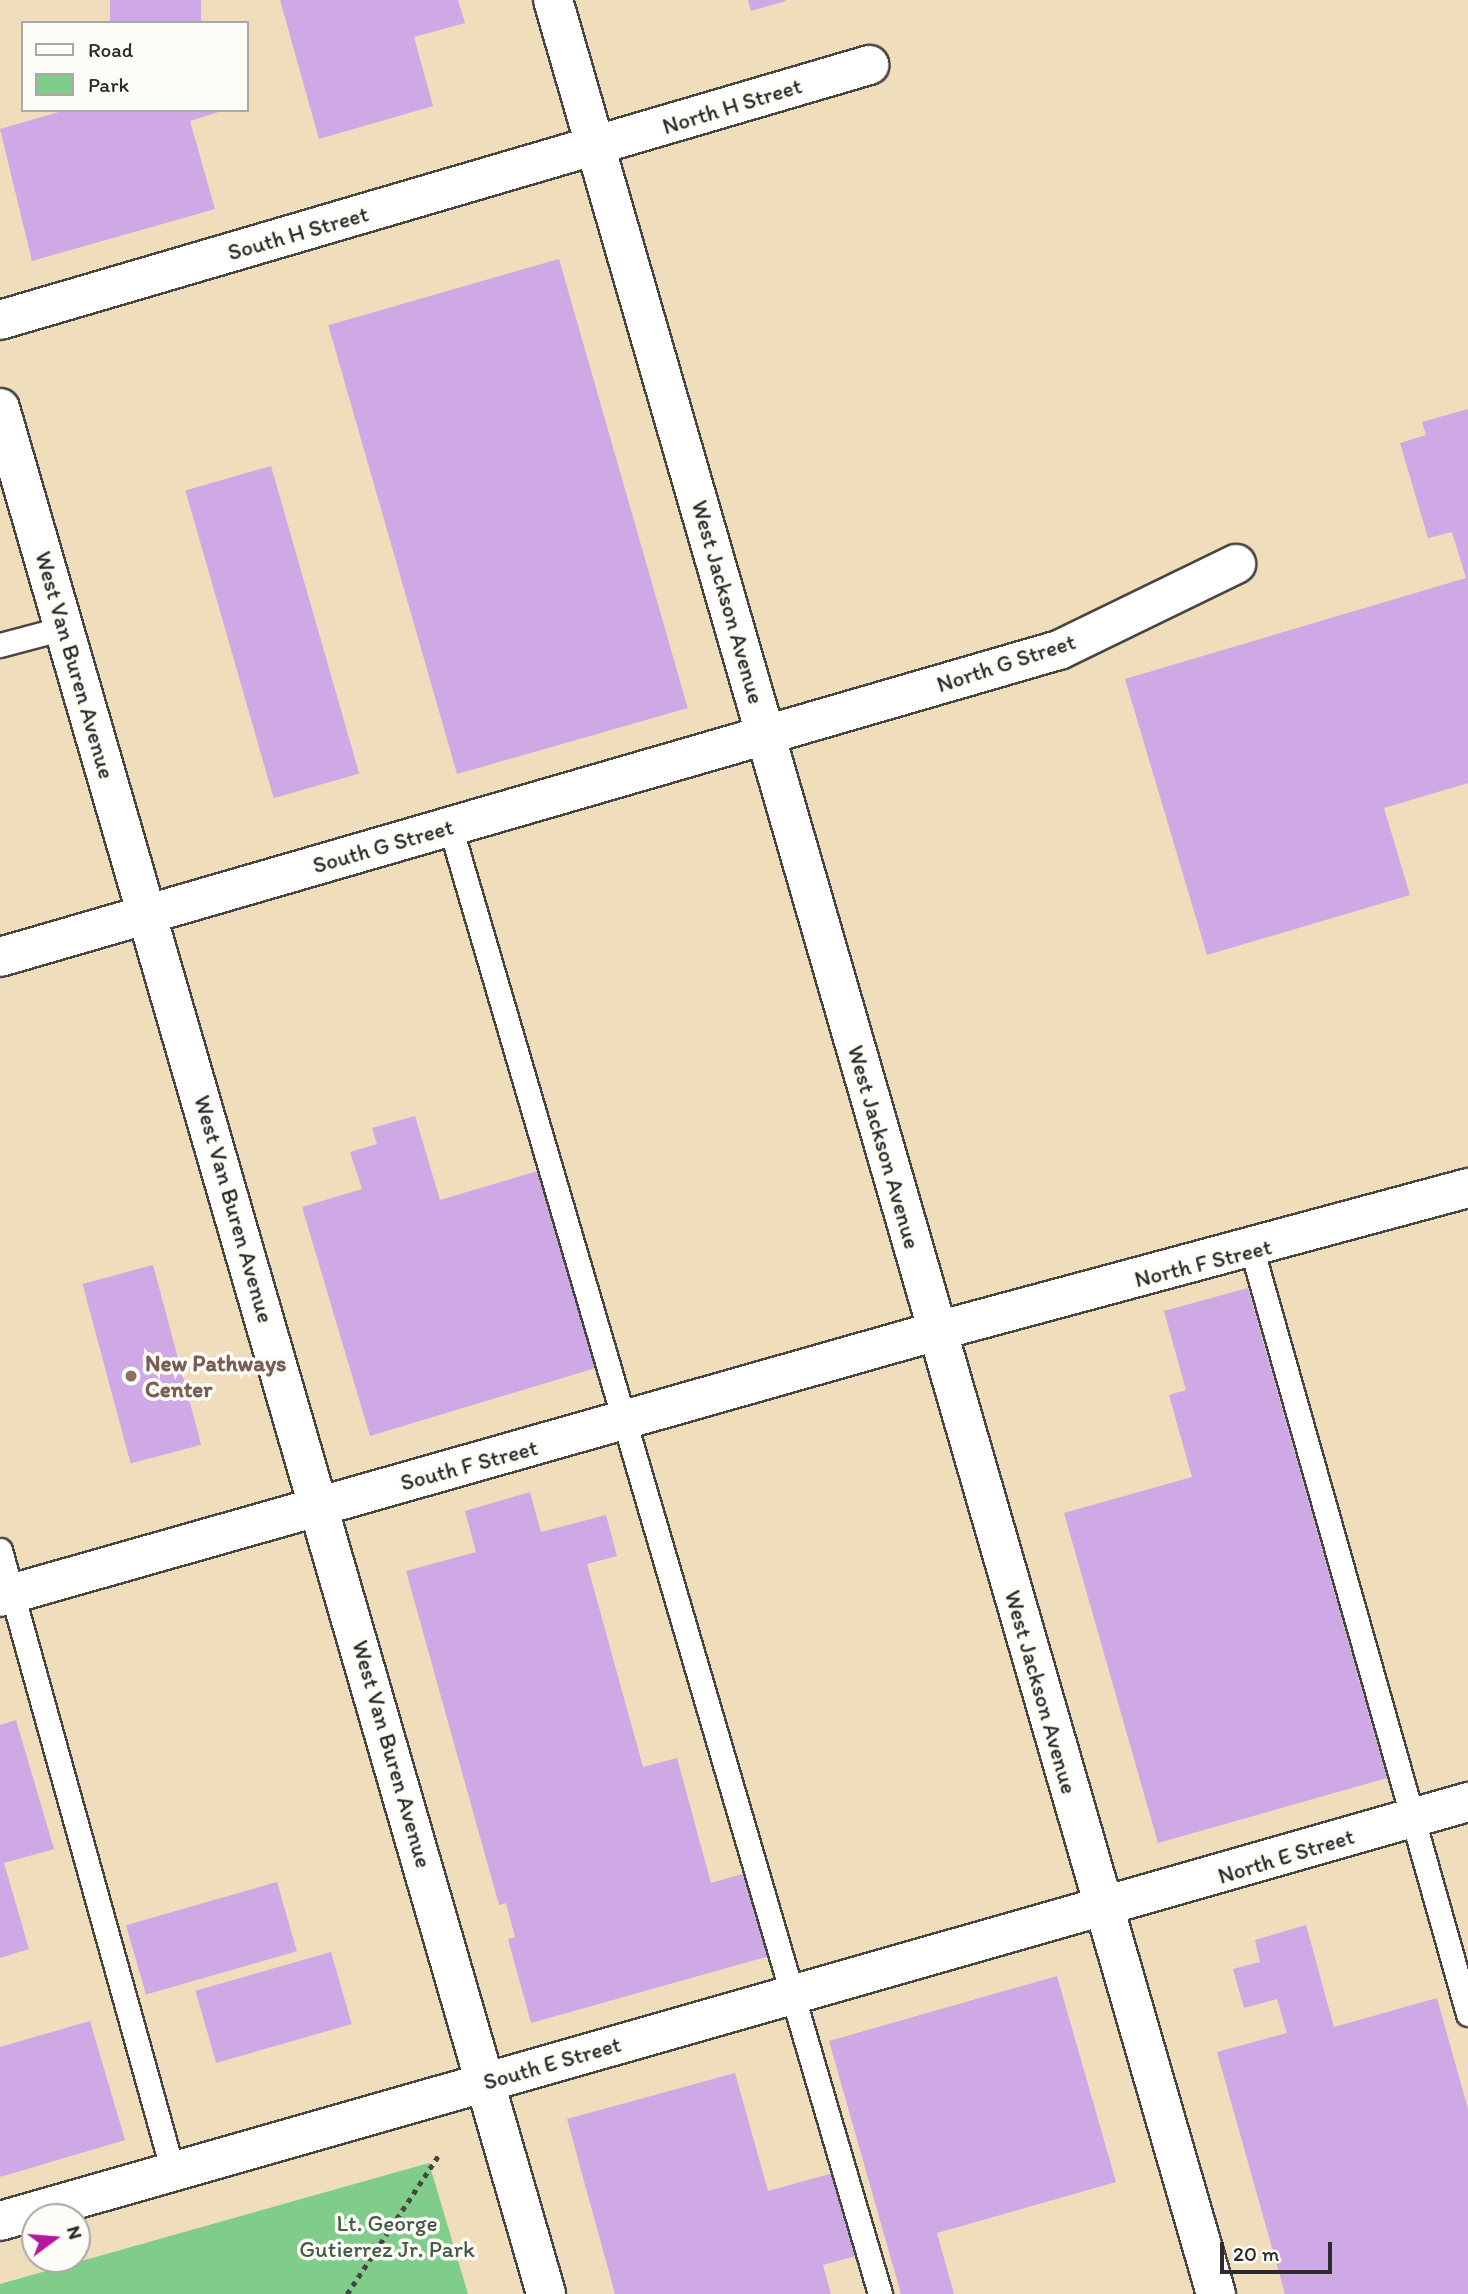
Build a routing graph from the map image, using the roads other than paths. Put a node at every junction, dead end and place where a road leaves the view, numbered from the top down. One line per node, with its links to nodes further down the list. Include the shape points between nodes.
1 (553, 0): 3 (street, West Jackson Avenue)
2 (869, 65): 3 (street, North H Street)
3 (596, 147): 4 (street, South H Street); 9 (street, West Jackson Avenue)
4 (0, 320)
5 (0, 408): 7 (street, West Van Buren Avenue)
6 (1236, 564): 9 (street, North G Street, via 1059,650)
7 (64, 628): 8 (lane); 11 (street, West Van Buren Avenue)
8 (0, 645)
9 (767, 734): 10 (street, South G Street); 15 (street, West Jackson Avenue)
10 (450, 826): 11 (street, South G Street); 16 (lane)
11 (147, 914): 12 (street, South G Street); 17 (street, West Van Buren Avenue)
12 (0, 957)
13 (1468, 1188): 14 (street, North F Street)
14 (1252, 1250): 15 (street, North F Street); 21 (lane)
15 (937, 1331): 16 (street, South F Street); 22 (street, West Jackson Avenue)
16 (620, 1423): 17 (street, South F Street); 23 (lane)
17 (321, 1505): 19 (street, South F Street); 25 (street, West Van Buren Avenue)
18 (0, 1550): 19 (lane)
19 (6, 1595): 26 (lane)
20 (1468, 1802): 21 (street, North E Street)
21 (1411, 1819): 22 (street, North E Street); 24 (lane)
22 (1105, 1910): 23 (street, South E Street); 30 (street, West Jackson Avenue)
23 (795, 1994): 25 (street, South E Street); 29 (lane)
24 (1468, 2014)
25 (485, 2082): 26 (street, South E Street); 28 (street, West Van Buren Avenue)
26 (173, 2172): 27 (street, South E Street)
27 (0, 2221)
28 (546, 2294)
29 (880, 2294)
30 (1216, 2294)

